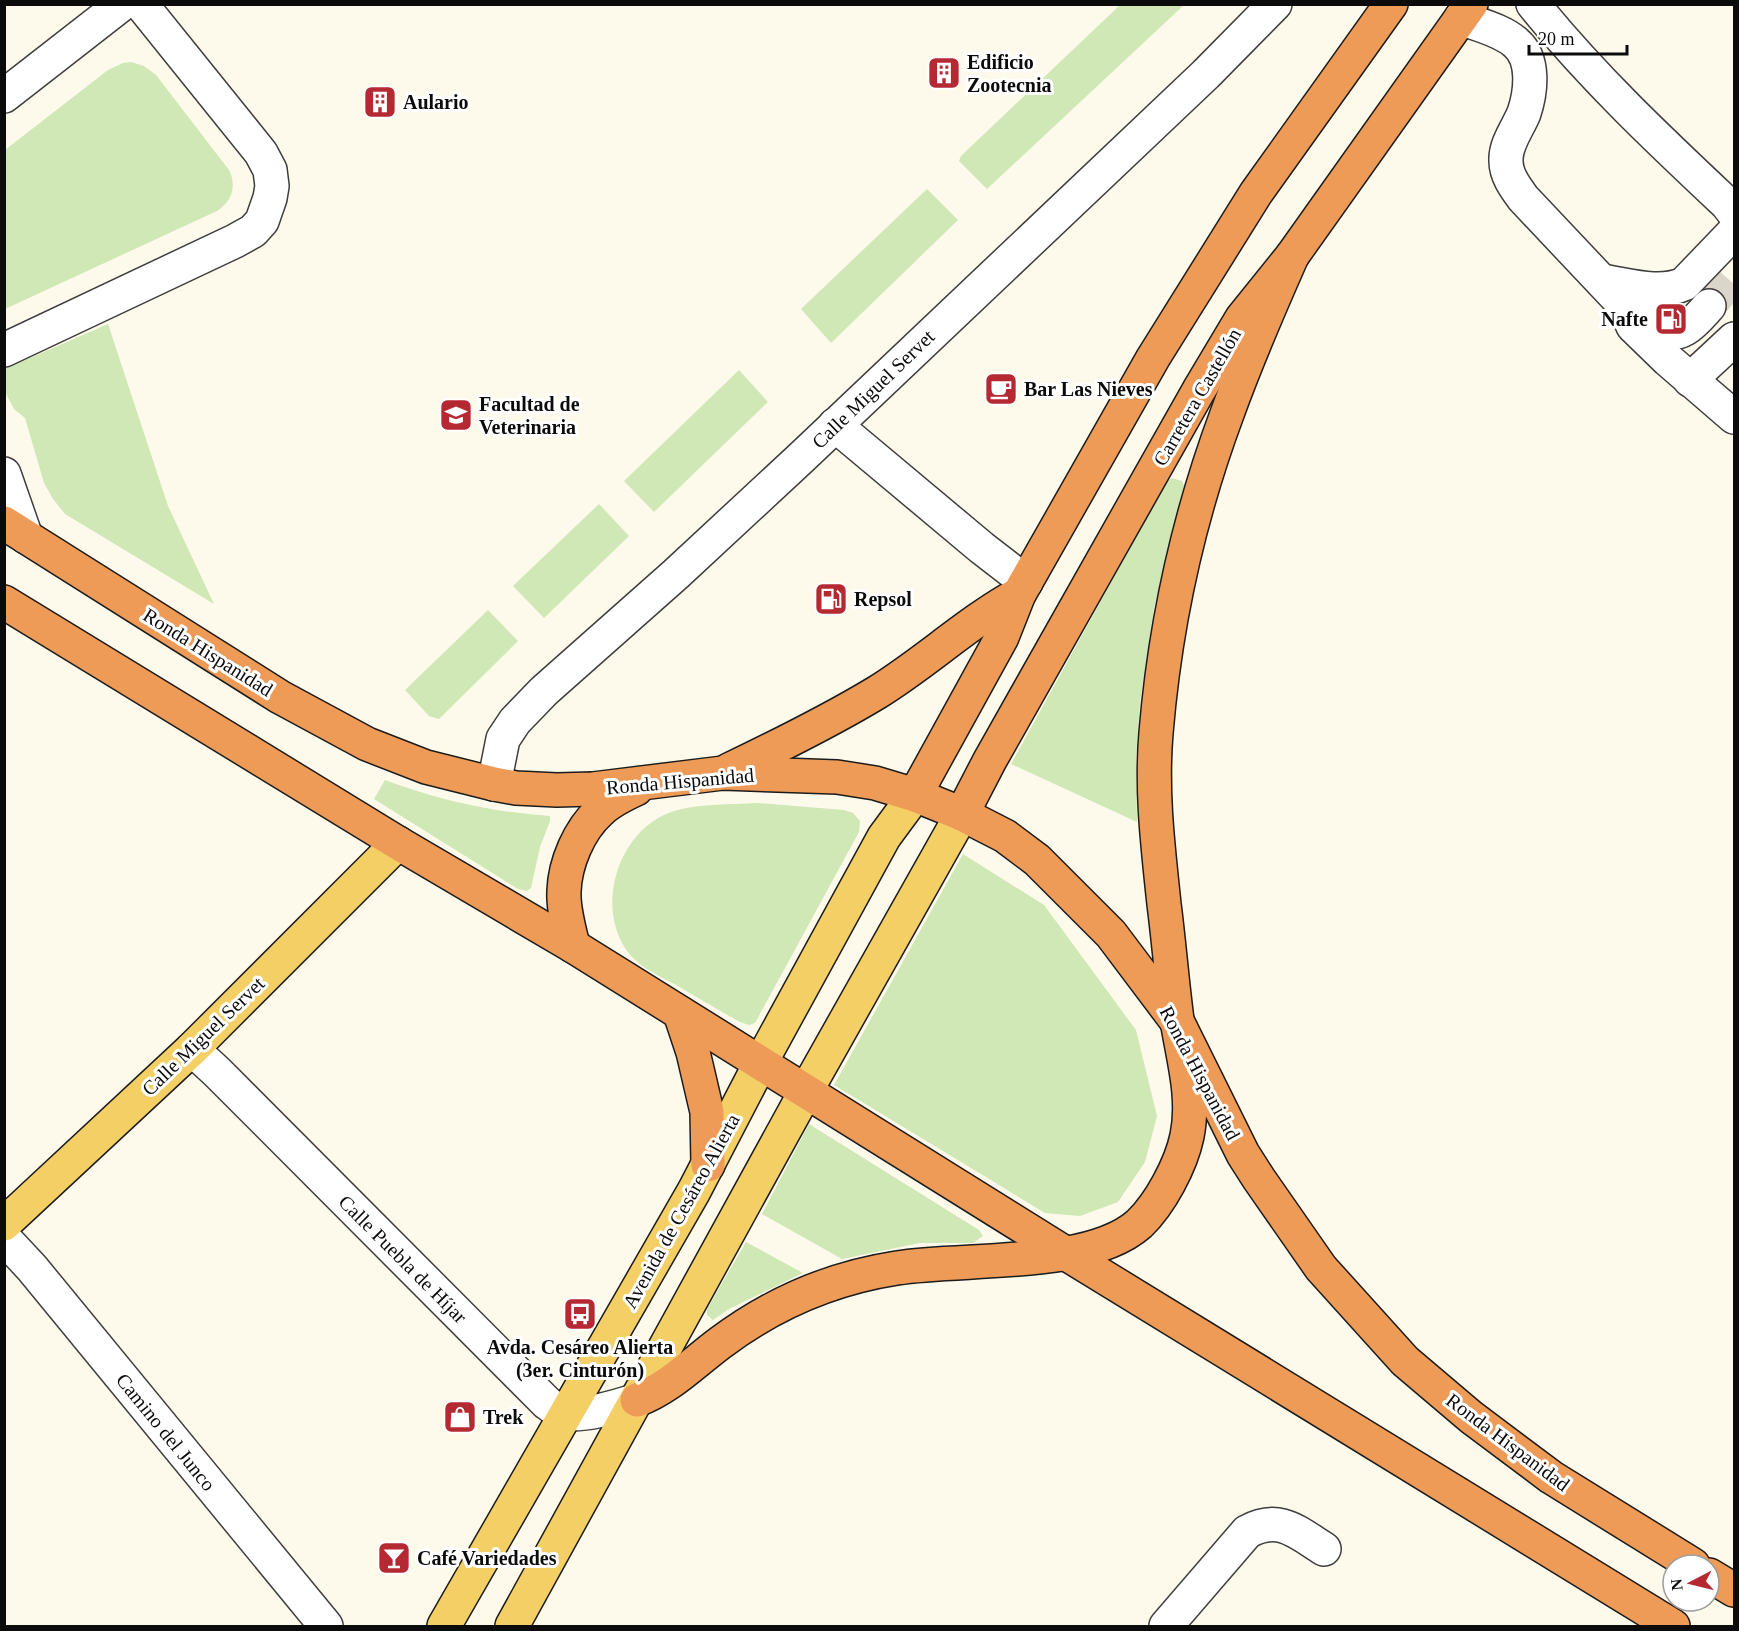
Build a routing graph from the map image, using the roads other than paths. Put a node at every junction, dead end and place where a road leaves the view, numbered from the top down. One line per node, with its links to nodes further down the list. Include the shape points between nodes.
1 (122, 4): 7 (street)
2 (141, 4): 14 (street, via 261,153 270,170 272,186 262,221 235,241)
3 (1275, 4): 17 (street, Calle Miguel Servet)
4 (1391, 4): 20 (highway, via 1256,193 1153,358)
5 (1533, 4): 8 (street, via 1642,125)
6 (1466, 11): 10 (highway, Carretera Castellón); 11 (street, via 1516,43 1525,54 1530,78 1528,96 1506,160 1514,185)
7 (4, 96)
8 (1734, 213)
9 (1734, 232): 11 (street, via 1684,284 1674,289)
10 (1292, 256): 26 (highway, Carretera Castellón, via 1242,318 1199,390); 30 (highway, via 1225,418 1198,503 1181,569 1161,687 1153,787)
11 (1613, 293): 12 (street, via 1666,331 1683,330); 16 (street, via 1633,326)
12 (1709, 306)
13 (1734, 339): 16 (street)
14 (4, 350)
15 (1734, 369): 16 (street)
16 (1719, 401)
17 (835, 425): 20 (street, via 982,548); 24 (street, Calle Miguel Servet, via 514,722 503,739)
18 (4, 474): 19 (street)
19 (15, 530): 24 (highway, Ronda Hispanidad, via 280,697 342,731 391,755)
20 (1022, 588): 22 (highway, via 876,693); 25 (highway, via 1002,637)
21 (4, 602): 27 (highway)
22 (723, 773): 23 (highway, Ronda Hispanidad); 25 (highway, Ronda Hispanidad, via 837,777)
23 (648, 783): 24 (highway, Ronda Hispanidad, via 557,790); 28 (highway, via 600,810 575,847 564,891)
24 (494, 784)
25 (915, 795): 26 (highway, Ronda Hispanidad); 32 (main road, Avenida de Cesáreo Alierta, via 884,837)
26 (962, 814): 30 (highway, Ronda Hispanidad, via 1005,836 1066,887 1111,934); 33 (main road)
27 (398, 843): 28 (highway); 31 (main road, Calle Miguel Servet)
28 (573, 946): 29 (highway)
29 (681, 1013): 32 (highway); 34 (highway, via 707,1112)
30 (1178, 1023): 37 (highway, via 1189,1096 1187,1135 1167,1186 1152,1210 1117,1239); 41 (highway, Ronda Hispanidad, via 1258,1179 1321,1269 1406,1361 1471,1417 1551,1477)
31 (192, 1049): 35 (main road, Calle Miguel Servet); 39 (street, Calle Puebla de Híjar, via 530,1386 556,1410)
32 (761, 1062): 33 (highway); 34 (main road, Avenida de Cesáreo Alierta)
33 (806, 1091): 37 (highway); 38 (main road)
34 (708, 1165): 39 (main road, Avenida de Cesáreo Alierta)
35 (4, 1224)
36 (4, 1238): 44 (street, Camino del Junco)
37 (1065, 1253): 38 (highway, via 899,1267 845,1279 809,1292 751,1322 657,1393); 48 (highway)
38 (637, 1400): 39 (street); 46 (main road)
39 (567, 1414): 45 (main road, Avenida de Cesáreo Alierta)
40 (1324, 1549): 47 (street, via 1286,1526 1256,1527 1247,1532)
41 (1674, 1553)
42 (1721, 1582): 43 (highway)
43 (1734, 1590)
44 (326, 1626)
45 (444, 1626)
46 (512, 1626)
47 (1166, 1626)
48 (1674, 1626)

